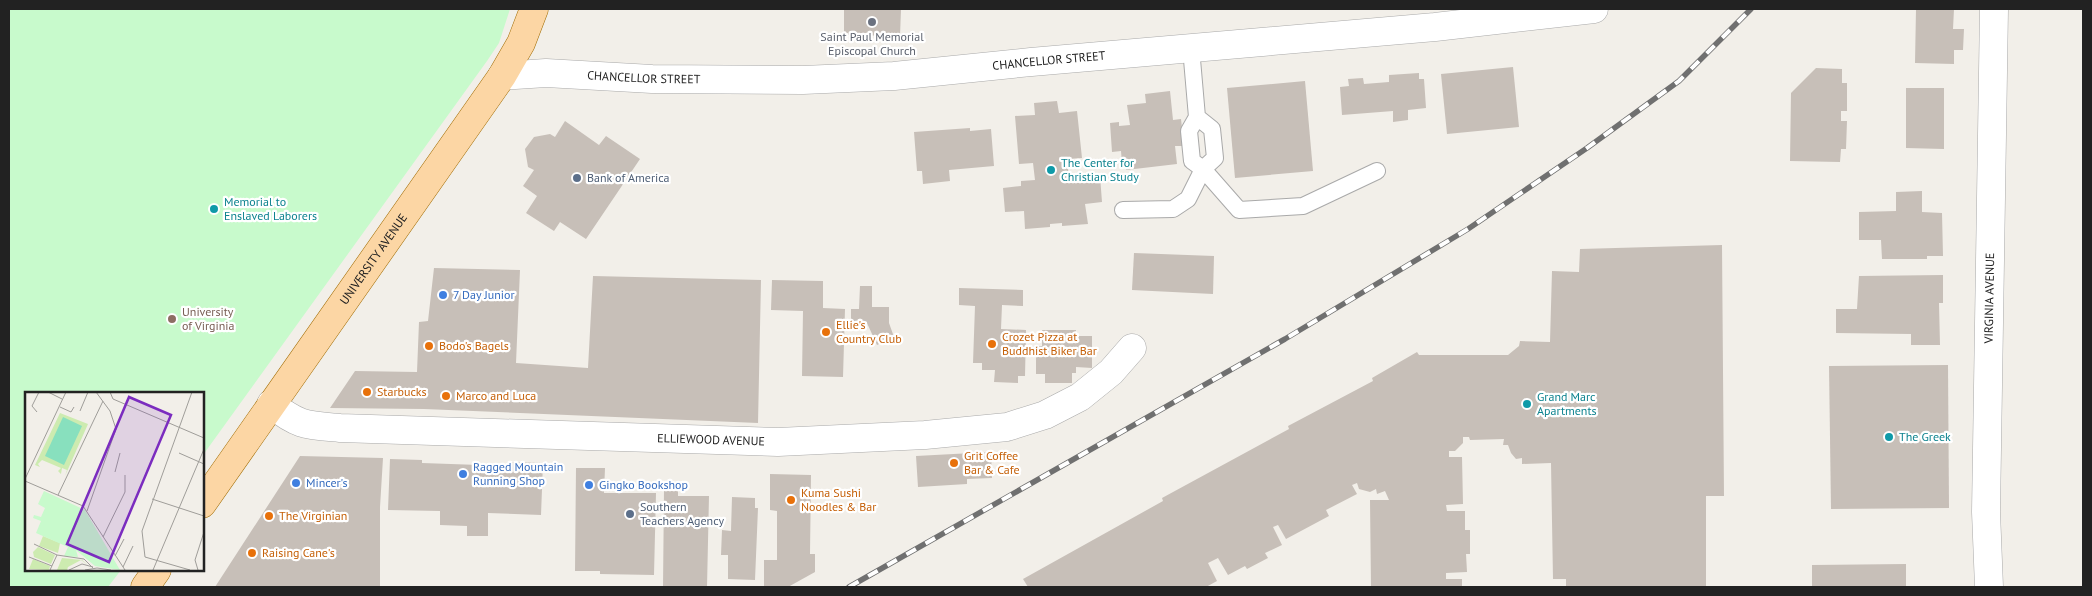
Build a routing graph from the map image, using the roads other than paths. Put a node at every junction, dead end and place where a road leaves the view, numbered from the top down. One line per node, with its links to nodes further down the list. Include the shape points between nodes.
1 (534, 9): 5 (main road, UNIVERSITY AVENUE)
2 (1594, 9): 4 (street, CHANCELLOR STREET, via 1435,27)
3 (1994, 9): 15 (street, VIRGINIA AVENUE, via 1986,512)
4 (1191, 48): 5 (street, CHANCELLOR STREET, via 831,79 652,79 546,73); 6 (lane)
5 (502, 76): 11 (main road, UNIVERSITY AVENUE)
6 (1197, 116): 7 (lane, via 1189,131 1192,161); 7 (lane, via 1212,129 1215,158)
7 (1203, 170): 8 (lane, via 1239,210 1303,206); 9 (lane, via 1188,199 1173,209)
8 (1377, 171)
9 (1123, 210)
10 (1132, 348): 11 (street, ELLIEWOOD AVENUE, via 1111,372 1080,397 1045,415 1007,427 925,435 778,442 340,428 300,424)
11 (271, 404): 12 (main road, UNIVERSITY AVENUE)
12 (204, 501)
13 (156, 571): 14 (main road)
14 (145, 587)
15 (1989, 587)

